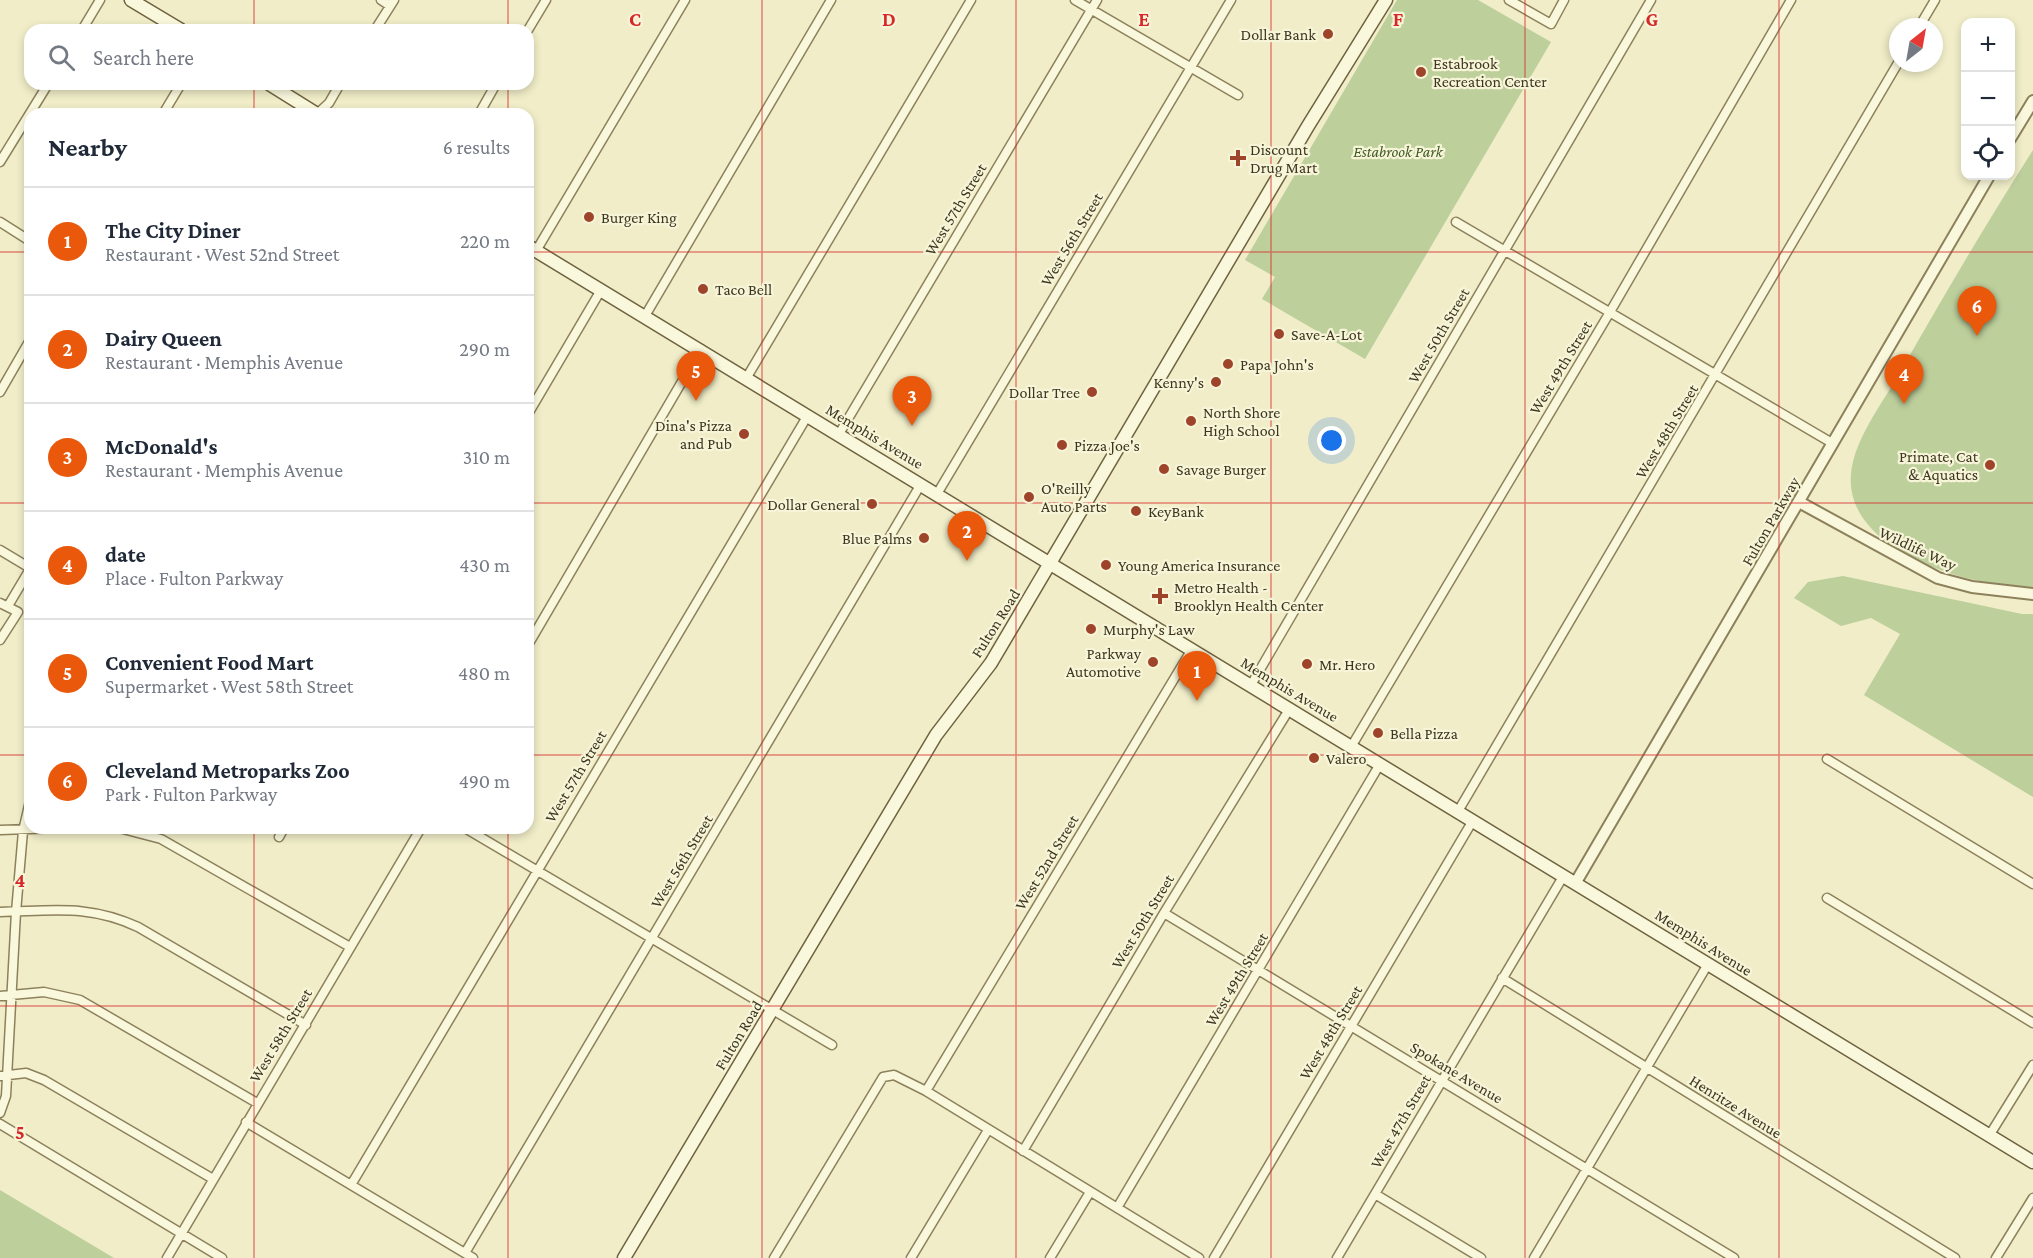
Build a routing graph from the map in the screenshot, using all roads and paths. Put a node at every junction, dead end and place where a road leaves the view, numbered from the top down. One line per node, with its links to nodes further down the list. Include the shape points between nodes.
1 (100, 0): 20 (street)
2 (131, 0): 21 (main road)
3 (381, 0): 17 (street)
4 (546, 0): 23 (street)
5 (685, 0): 45 (street)
6 (831, 0): 50 (street)
7 (971, 0): 54 (street)
8 (1075, 0): 18 (street)
9 (1097, 0): 18 (street, West 57th Street)
10 (1231, 0): 24 (street, West 56th Street)
11 (1386, 0): 65 (main road, Fulton Road)
12 (1509, 0): 13 (street, via 1551,24)
13 (1564, 0)
14 (1650, 0): 47 (street, West 50th Street)
15 (1791, 0): 49 (street, West 49th Street)
16 (1935, 0): 19 (street)
17 (392, 3): 22 (street)
18 (1091, 10): 24 (street); 58 (street, West 57th Street)
19 (1924, 18)
20 (86, 24)
21 (171, 24)
22 (379, 24)
23 (532, 24)
24 (1190, 68): 31 (street); 61 (street, West 56th Street)
25 (1893, 72): 53 (street, West 48th Street)
26 (44, 90): 33 (street)
27 (177, 90): 34 (street)
28 (279, 90): 35 (main road)
29 (337, 90): 36 (street)
30 (493, 90): 37 (street)
31 (1238, 95)
32 (2033, 101): 39 (street)
33 (33, 108)
34 (167, 108)
35 (307, 108)
36 (324, 108)
37 (482, 108)
38 (24, 123): 40 (street)
39 (2015, 132)
40 (0, 162)
41 (1987, 180): 59 (street, Fulton Parkway)
42 (0, 222): 44 (street)
43 (1456, 222): 47 (street)
44 (24, 237)
45 (534, 245)
46 (534, 249): 48 (main road, Memphis Avenue)
47 (1504, 251): 49 (street); 72 (street, West 50th Street)
48 (601, 290): 50 (main road, Memphis Avenue); 56 (street)
49 (1610, 312): 53 (street); 74 (street, West 49th Street)
50 (645, 316): 51 (main road, Memphis Avenue)
51 (701, 349): 54 (main road, Memphis Avenue); 69 (street)
52 (24, 350): 55 (street)
53 (1718, 374): 59 (street); 77 (street, West 48th Street)
54 (747, 377): 57 (main road, Memphis Avenue)
55 (0, 392)
56 (534, 404)
57 (808, 415): 58 (main road, Memphis Avenue); 87 (street, West 57th Street)
58 (839, 434): 60 (main road, Memphis Avenue)
59 (1832, 443): 62 (street, Fulton Parkway)
60 (921, 484): 61 (main road, Memphis Avenue); 95 (street, West 56th Street)
61 (937, 494): 65 (main road, Memphis Avenue)
62 (1799, 502): 67 (street, Wildlife Way, via 1938,578 1972,587); 89 (street, Fulton Parkway)
63 (0, 550): 64 (street)
64 (24, 564)
65 (1051, 564): 71 (main road, Memphis Avenue); 102 (main road, Fulton Road, via 991,663 936,735)
66 (24, 577): 68 (street)
67 (2033, 594)
68 (4, 605): 70 (street, via 18,612)
69 (534, 635)
70 (0, 640)
71 (1192, 649): 72 (main road, Memphis Avenue); 111 (street, West 52nd Street)
72 (1251, 685): 73 (main road, Memphis Avenue)
73 (1290, 708): 74 (main road, Memphis Avenue); 94 (street, West 50th Street)
74 (1351, 747): 76 (main road, Memphis Avenue)
75 (1827, 759): 90 (street)
76 (1380, 764): 77 (main road, Memphis Avenue); 98 (street, West 49th Street)
77 (1457, 813): 78 (main road, Memphis Avenue)
78 (1472, 822): 88 (main road, Memphis Avenue); 105 (street, West 48th Street)
79 (24, 827): 81 (street)
80 (0, 831): 81 (street)
81 (23, 831): 93 (street)
82 (142, 834): 96 (street, via 161,839)
83 (281, 834): 86 (street)
84 (417, 834): 96 (street, West 58th Street)
85 (475, 834): 87 (street)
86 (279, 837)
87 (537, 870): 95 (street); 122 (street, West 57th Street)
88 (1564, 875): 89 (main road, Memphis Avenue); 99 (street, West 47th Street)
89 (1576, 882): 97 (main road, Memphis Avenue)
90 (2033, 885)
91 (1827, 898): 103 (street)
92 (0, 912): 93 (street)
93 (16, 912): 100 (street); 104 (street, via 74,910 115,917)
94 (1164, 913): 98 (street, Spokane Avenue); 118 (street, West 50th Street)
95 (653, 938): 102 (street); 128 (street, West 56th Street)
96 (350, 947): 104 (street, West 58th Street)
97 (1708, 964): 108 (street); 117 (main road, Memphis Avenue)
98 (1259, 970): 105 (street, Spokane Avenue); 126 (street, West 49th Street)
99 (1502, 978): 108 (street, Henritze Avenue); 110 (street, West 47th Street)
100 (13, 995): 101 (street); 109 (street); 112 (street, via 44,992 72,996)
101 (0, 996)
102 (773, 1009): 106 (street); 131 (main road, Fulton Road)
103 (2033, 1023)
104 (306, 1025): 112 (street, West 58th Street)
105 (1351, 1026): 110 (street, Spokane Avenue); 136 (street, West 48th Street)
106 (832, 1045)
107 (2033, 1065): 117 (street)
108 (1646, 1068): 120 (street); 141 (street, Henritze Avenue)
109 (4, 1075): 113 (street, via 6,1096); 121 (street, via 26,1073 44,1080)
110 (1441, 1080): 120 (street, Spokane Avenue); 124 (street, West 47th Street)
111 (926, 1091): 116 (street); 132 (street, via 894,1075 884,1077)
112 (257, 1103): 114 (street, West 58th Street)
113 (0, 1113)
114 (246, 1122): 121 (street, West 58th Street); 122 (street)
115 (0, 1124): 127 (street)
116 (988, 1130): 118 (street); 133 (street)
117 (1989, 1136): 119 (main road, Memphis Avenue)
118 (1023, 1151): 123 (street)
119 (2033, 1162)
120 (1586, 1167): 139 (street); 140 (street, Spokane Avenue)
121 (213, 1179): 127 (street, West 58th Street)
122 (351, 1185): 128 (street)
123 (1090, 1192): 126 (street); 134 (street)
124 (1375, 1194): 137 (street, West 47th Street); 138 (street)
125 (2033, 1198): 142 (street)
126 (1117, 1208): 135 (street)
127 (181, 1233): 129 (street, West 58th Street); 130 (street)
128 (469, 1256)
129 (167, 1258)
130 (222, 1258)
131 (624, 1258)
132 (774, 1258)
133 (911, 1258)
134 (1050, 1258)
135 (1199, 1258)
136 (1214, 1258)
137 (1337, 1258)
138 (1481, 1258)
139 (1534, 1258)
140 (1734, 1258)
141 (1955, 1258)
142 (1996, 1258)

